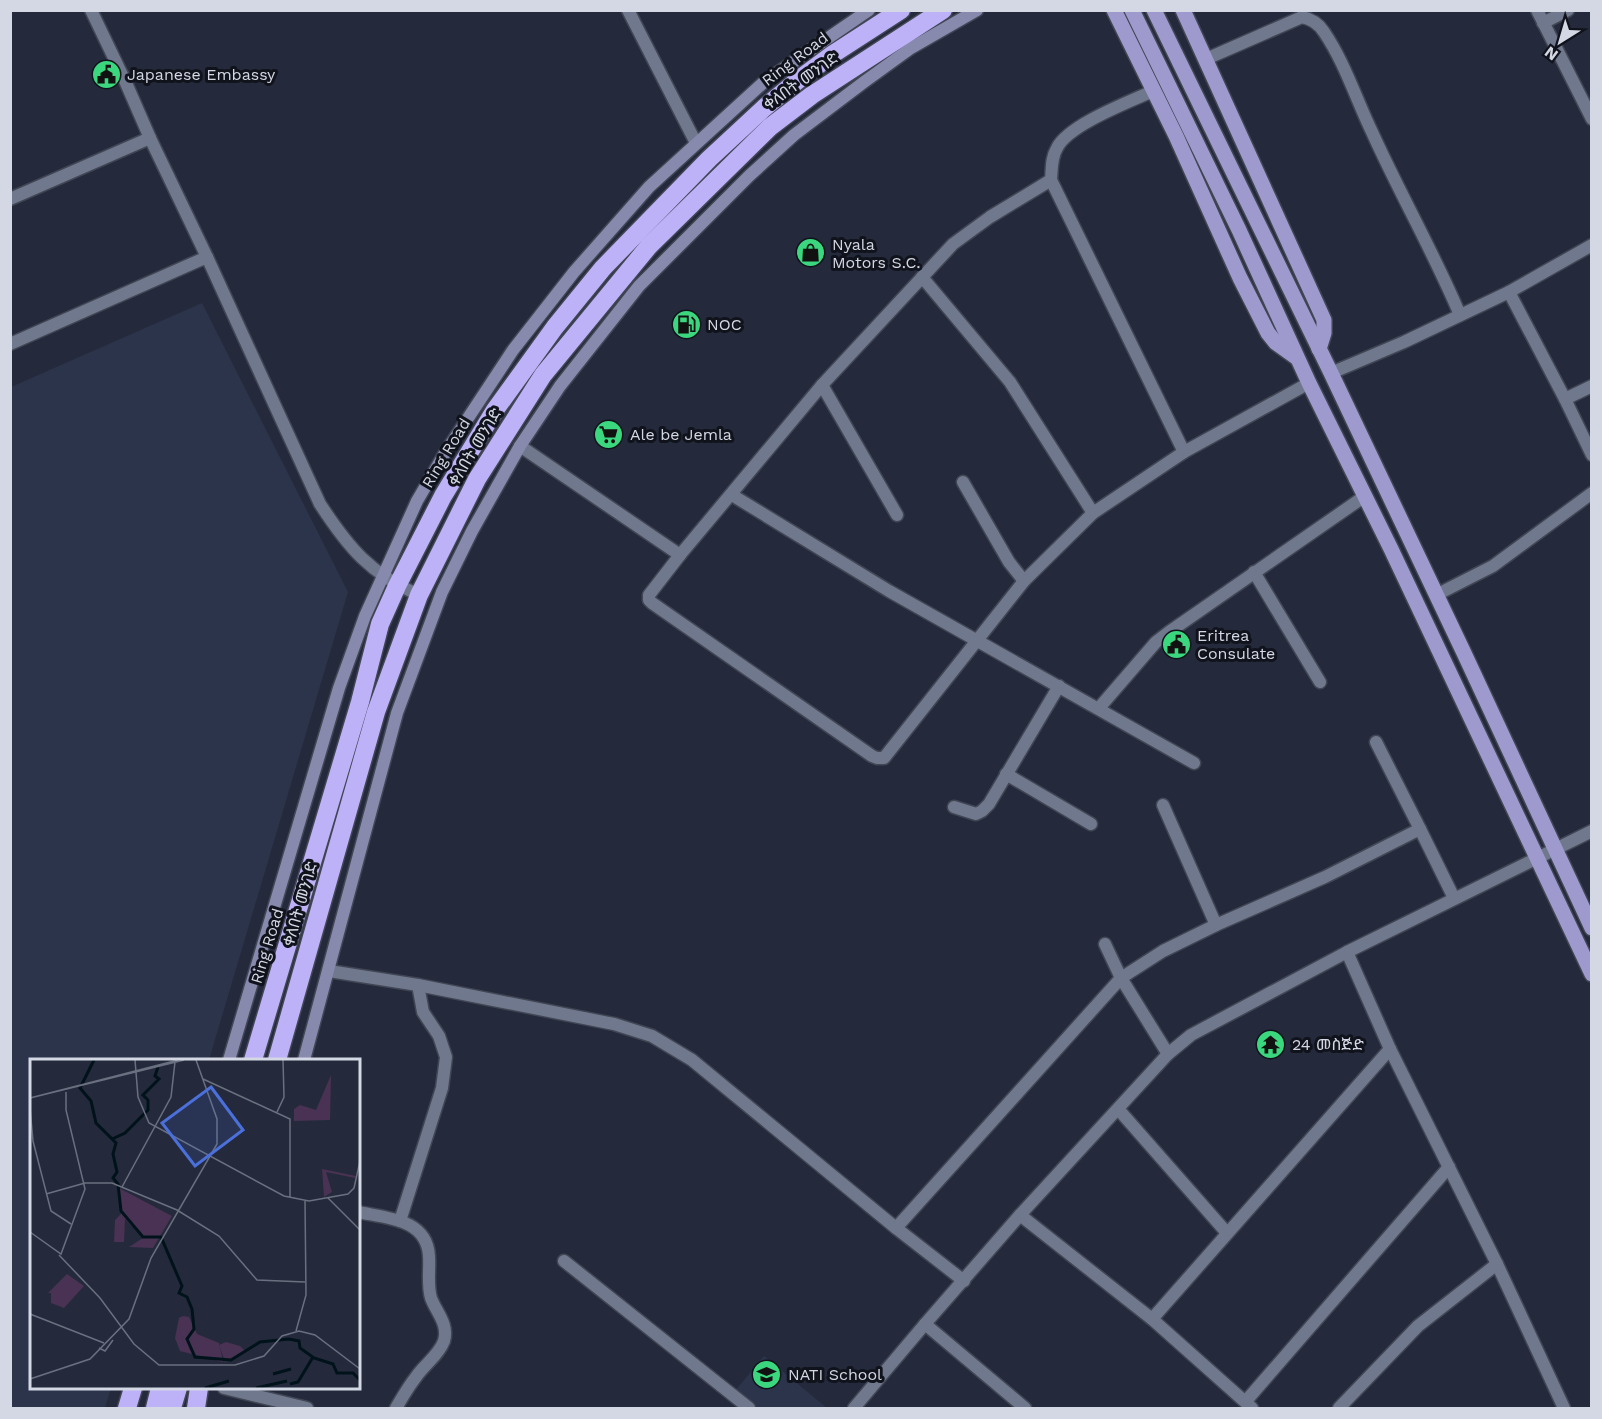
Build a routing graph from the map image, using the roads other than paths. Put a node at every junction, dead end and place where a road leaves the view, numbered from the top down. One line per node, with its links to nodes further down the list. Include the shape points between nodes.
1 (91, 10): 17 (street)
2 (628, 10): 18 (street)
3 (869, 10): 18 (street, via 764,82)
4 (901, 10): 45 (highway, Ring Road, via 833,54 764,108 603,268 495,410)
5 (943, 10): 47 (highway, ቀለበት መንገድ, via 770,127 649,246 543,375 477,479)
6 (977, 10): 34 (street, via 911,48 864,82 794,135 749,176 639,286 560,386)
7 (1114, 10): 15 (main road)
8 (1132, 10): 28 (main road)
9 (1154, 10): 27 (main road)
10 (1184, 10): 14 (main road)
11 (1538, 10): 13 (street)
12 (1568, 10): 13 (street)
13 (1543, 23): 16 (street)
14 (1206, 59): 25 (street, via 1302,17 1324,30); 27 (main road, via 1324,320)
15 (1153, 90): 19 (street, via 1067,135 1052,158); 28 (main road, via 1268,333)
16 (1592, 119)
17 (150, 138): 20 (street); 22 (street)
18 (696, 143): 45 (street, via 649,187 574,272 513,350 417,501)
19 (1051, 180): 23 (street, via 954,243); 35 (street)
20 (10, 199)
21 (1592, 245): 24 (street)
22 (207, 257): 26 (street); 45 (street, via 320,504 358,556)
23 (922, 277): 31 (street); 41 (street, via 1010,382)
24 (1509, 292): 25 (street); 33 (street)
25 (1460, 315): 29 (street)
26 (10, 344)
27 (1319, 349): 29 (main road)
28 (1298, 358): 30 (main road)
29 (1331, 373): 48 (main road)
30 (1309, 383): 35 (street); 40 (main road)
31 (822, 385): 39 (street); 42 (street)
32 (1592, 386): 33 (street)
33 (1565, 399): 36 (street)
34 (520, 446): 43 (street); 68 (street, via 472,531 423,640 387,745)
35 (1184, 452): 41 (street)
36 (1592, 455)
37 (963, 482): 46 (street)
38 (1592, 493): 48 (street, via 1494,566)
39 (732, 495): 43 (street); 49 (street, via 860,574)
40 (1365, 496): 44 (street); 62 (main road)
41 (1093, 513): 46 (street)
42 (897, 515)
43 (680, 555): 49 (street, via 649,600 877,758 890,753)
44 (1254, 572): 50 (street); 52 (street, via 1156,642)
45 (389, 580): 47 (street); 74 (street, via 364,616 339,688); 75 (highway, Ring Road, via 360,702)
46 (1024, 581): 49 (street)
47 (419, 595): 76 (highway, ቀለበት መንገድ, via 376,712)
48 (1436, 595): 61 (main road)
49 (978, 640): 51 (street)
50 (1320, 682)
51 (1059, 686): 52 (street); 55 (street)
52 (1099, 708): 54 (street)
53 (1376, 742): 59 (street)
54 (1194, 763)
55 (1006, 774): 57 (street, via 982,811 976,814); 58 (street)
56 (1163, 805): 64 (street)
57 (954, 807)
58 (1091, 824)
59 (1420, 828): 63 (street); 64 (street, via 1325,878)
60 (1592, 831): 61 (street)
61 (1554, 850): 62 (street); 65 (main road)
62 (1536, 858): 63 (street); 69 (main road)
63 (1454, 898): 67 (street)
64 (1216, 925): 70 (street)
65 (1592, 928)
66 (1105, 944): 70 (street)
67 (1347, 952): 72 (street); 73 (street, via 1200,1030)
68 (329, 971): 71 (street); 77 (street)
69 (1592, 974)
70 (1120, 978): 73 (street); 83 (street)
71 (418, 986): 82 (street, via 423,1012 439,1036 446,1057 442,1088); 83 (street, via 614,1024 652,1036 692,1060)
72 (1390, 1049): 79 (street); 84 (street)
73 (1168, 1054): 78 (street)
74 (229, 1059)
75 (253, 1059)
76 (277, 1059)
77 (304, 1059)
78 (1119, 1110): 81 (street); 84 (street)
79 (1449, 1167): 86 (street); 94 (street)
80 (360, 1212): 82 (street)
81 (1020, 1215): 87 (street); 88 (street)
82 (400, 1221): 99 (street, via 421,1232 427,1244 431,1299 445,1325 444,1340 437,1353)
83 (896, 1228): 87 (street)
84 (1227, 1233): 88 (street)
85 (564, 1261): 100 (street)
86 (1497, 1264): 103 (street, via 1418,1326); 104 (street)
87 (964, 1281): 89 (street)
88 (1152, 1319): 94 (street)
89 (924, 1324): 101 (street); 102 (street)
90 (133, 1389): 95 (highway)
91 (160, 1389): 96 (highway)
92 (201, 1389): 97 (highway)
93 (228, 1389): 98 (street)
94 (1249, 1405)
95 (127, 1408)
96 (155, 1408)
97 (196, 1408)
98 (307, 1408)
99 (396, 1408)
100 (749, 1408)
101 (854, 1408)
102 (1025, 1408)
103 (1339, 1408)
104 (1564, 1408)

